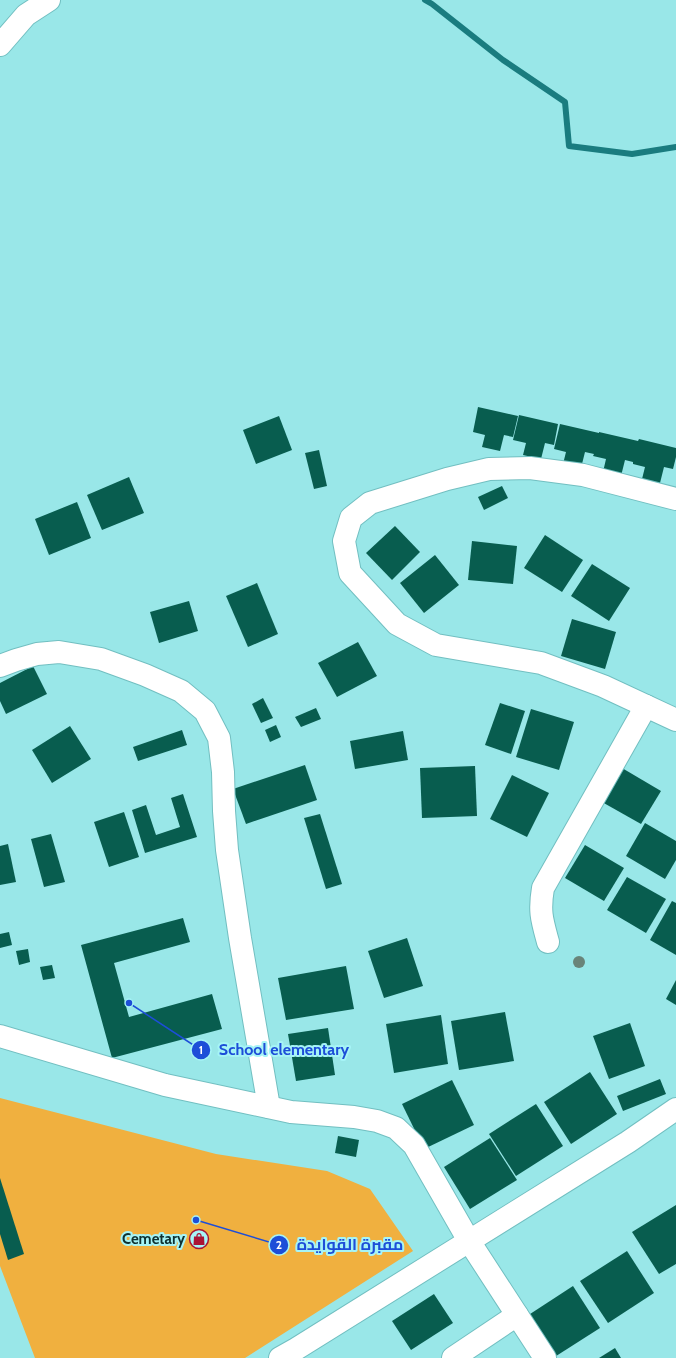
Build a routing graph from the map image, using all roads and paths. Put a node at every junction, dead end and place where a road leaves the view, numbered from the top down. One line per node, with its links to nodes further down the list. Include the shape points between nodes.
1 (49, 0): 2 (street, via 26,15)
2 (0, 45)
3 (676, 499): 5 (street, via 582,475 530,468 489,469 370,503 351,518 344,541 350,573 397,624 436,645 541,663 603,686)
4 (0, 666): 9 (street, via 37,654 59,652 101,659 181,691 205,711 219,738 227,850)
5 (646, 706): 6 (street); 7 (street, via 543,888 540,906)
6 (676, 720)
7 (548, 942)
8 (0, 1036): 9 (street, via 165,1085)
9 (269, 1108): 11 (street, via 354,1117 396,1128 414,1145)
10 (676, 1109): 11 (street, via 628,1142)
11 (469, 1241): 12 (street); 13 (street)
12 (517, 1315): 14 (street); 15 (street)
13 (280, 1358)
14 (453, 1358)
15 (545, 1358)

